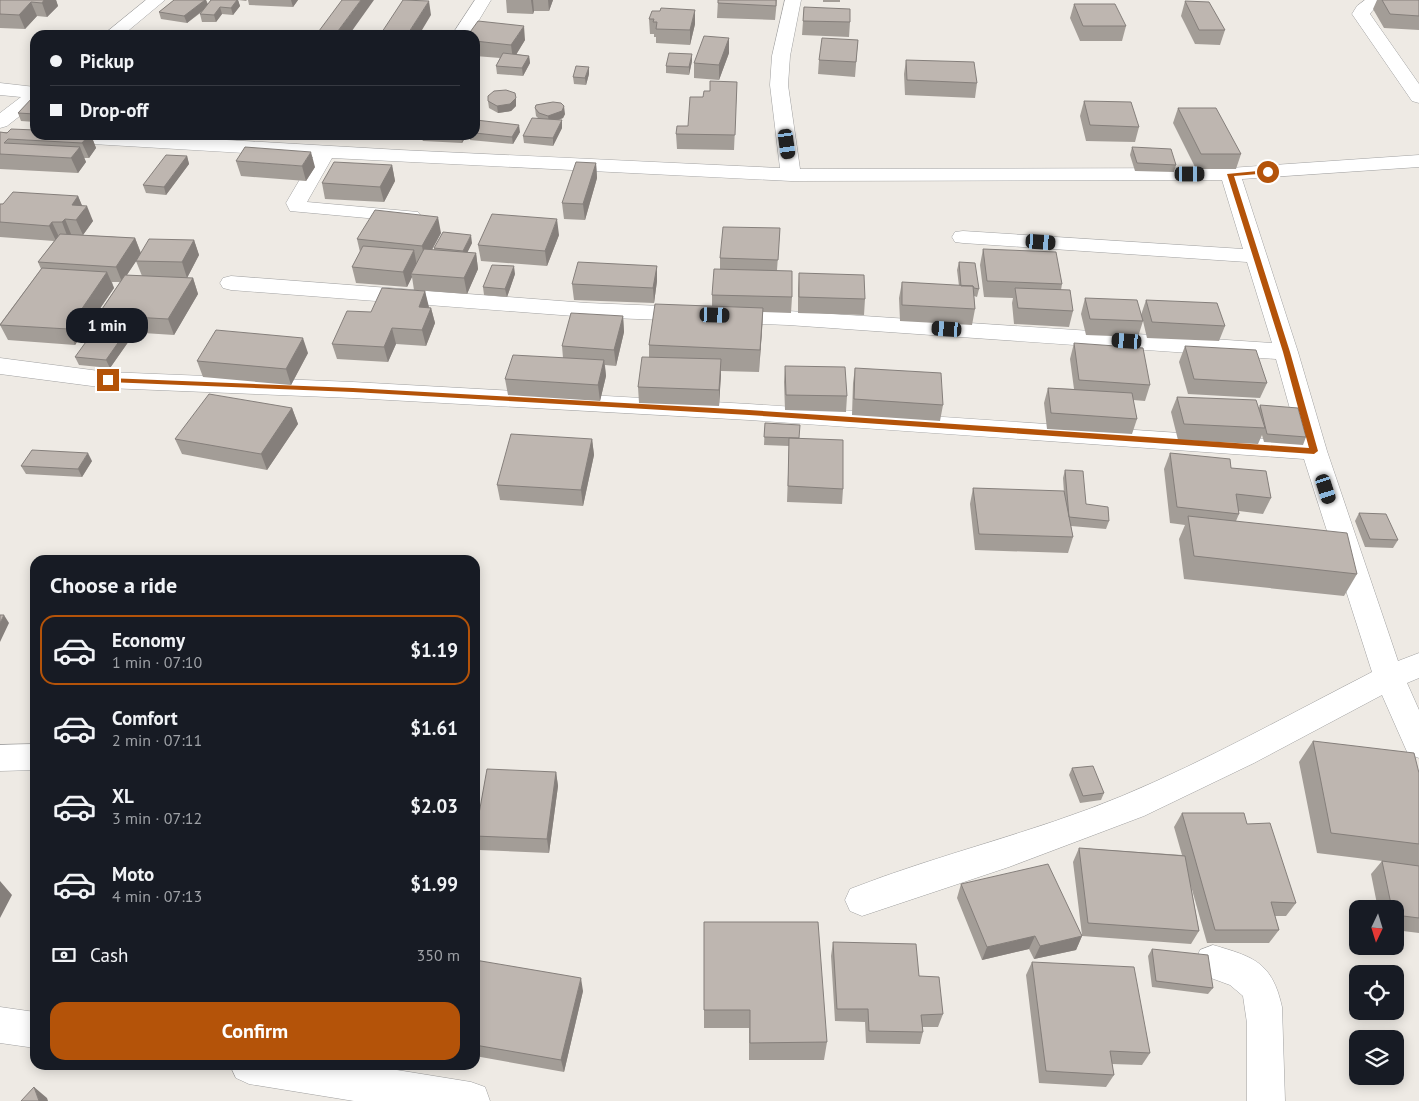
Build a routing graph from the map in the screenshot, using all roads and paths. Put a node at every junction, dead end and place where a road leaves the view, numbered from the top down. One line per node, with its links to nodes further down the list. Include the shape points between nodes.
1 (153, 0): 5 (street)
2 (483, 0): 6 (street)
3 (793, 0): 18 (street, via 781,56 779,85)
4 (1398, 0): 9 (street, via 1368,4 1361,14)
5 (118, 30)
6 (464, 30)
7 (0, 89): 8 (street)
8 (30, 93)
9 (1419, 97)
10 (30, 98): 11 (street)
11 (0, 122)
12 (125, 140): 14 (street)
13 (408, 140): 15 (street)
14 (326, 152): 15 (street); 19 (street, via 296,203 297,207)
15 (400, 156): 18 (street)
16 (1419, 161): 17 (street)
17 (1230, 174): 18 (street); 21 (street)
18 (791, 175)
19 (428, 217)
20 (963, 237): 21 (street)
21 (1256, 256): 23 (street)
22 (231, 283): 23 (street, via 588,310 788,318)
23 (1286, 352): 25 (street)
24 (0, 366): 25 (street, via 108,380 739,412)
25 (1314, 451): 27 (street)
26 (1419, 665): 27 (street)
27 (1390, 677): 28 (street); 31 (street, via 1243,754 1133,806 1009,852)
28 (1419, 745)
29 (30, 757): 30 (street)
30 (0, 758)
31 (862, 900)
32 (1213, 962): 37 (street, via 1242,971 1258,986 1264,1004)
33 (0, 1025): 34 (street)
34 (30, 1029)
35 (280, 1070): 36 (street)
36 (471, 1101)
37 (1266, 1101)

